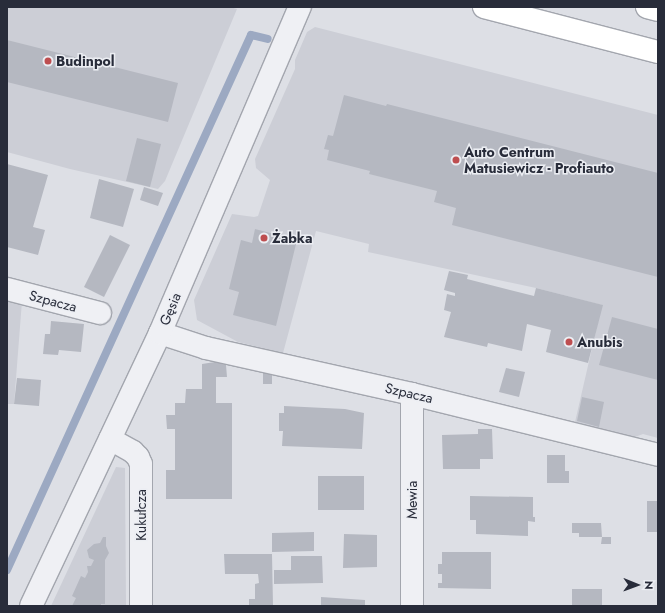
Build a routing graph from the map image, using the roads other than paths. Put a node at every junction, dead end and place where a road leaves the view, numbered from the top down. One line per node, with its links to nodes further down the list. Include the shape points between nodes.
1 (300, 7): 8 (street, Gęsia)
2 (484, 7): 5 (main road)
3 (647, 7): 4 (main road)
4 (658, 10)
5 (658, 52)
6 (7, 289): 7 (street, Szpacza)
7 (100, 313)
8 (160, 333): 9 (street, Szpacza, via 206,348); 10 (street, Gęsia)
9 (412, 394): 11 (street, Szpacza); 14 (street, Mewia)
10 (110, 439): 12 (street, Gęsia); 13 (street, Kukułcza, via 133,452 141,464)
11 (658, 454)
12 (31, 606)
13 (142, 606)
14 (412, 606)

